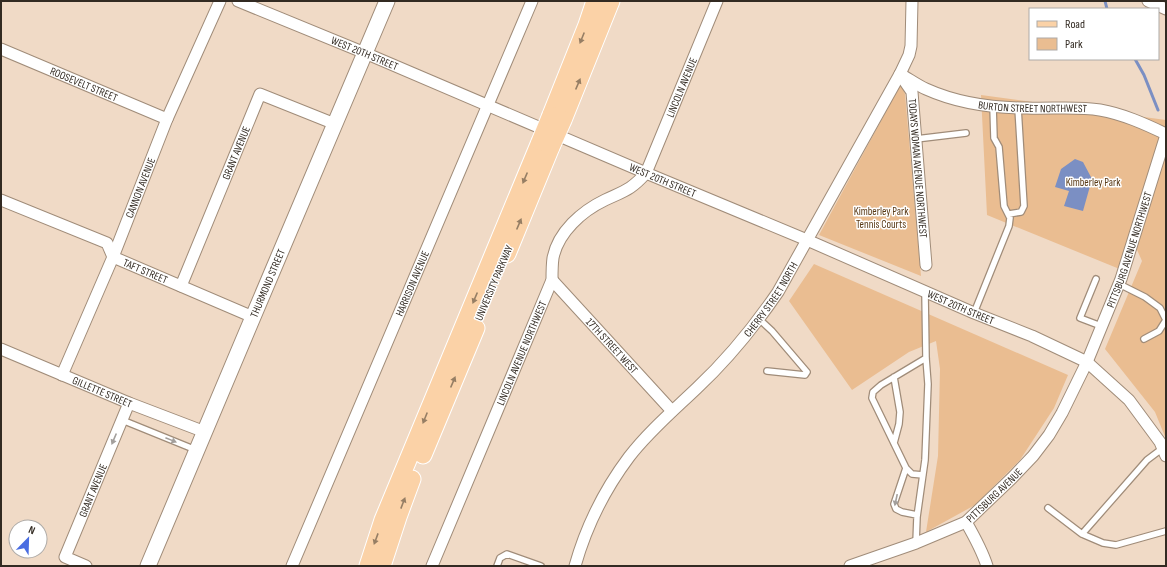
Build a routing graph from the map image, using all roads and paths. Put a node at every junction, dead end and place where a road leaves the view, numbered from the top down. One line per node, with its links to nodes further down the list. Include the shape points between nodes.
1 (220, 1): 18 (street, CANNON AVENUE)
2 (238, 1): 12 (street, WEST 20TH STREET)
3 (387, 1): 12 (street, THURMOND STREET)
4 (532, 1): 14 (street, HARRISON AVENUE)
5 (595, 1): 17 (main road, UNIVERSITY PARKWAY, one-way to 17)
6 (611, 1): 17 (main road, UNIVERSITY PARKWAY, one-way to 6)
7 (717, 1): 24 (street, LINCOLN AVENUE)
8 (912, 1): 13 (street, CHERRY STREET NORTH, via 911,46)
9 (1148, 1): 10 (street)
10 (1166, 9)
11 (1, 49): 18 (street, ROOSEVELT STREET)
12 (366, 53): 14 (street, WEST 20TH STREET); 19 (street, THURMOND STREET)
13 (900, 74): 15 (street, BURTON STREET NORTHWEST, via 926,89 946,96); 22 (street, TODAYS WOMAN AVENUE NORTHWEST, via 912,92); 27 (street, CHERRY STREET NORTH)
14 (487, 105): 24 (street, WEST 20TH STREET); 63 (street, HARRISON AVENUE)
15 (993, 106): 16 (street, BURTON STREET NORTHWEST); 26 (lane, via 994,138 999,148 1004,206)
16 (1018, 108): 21 (street, BURTON STREET NORTHWEST, via 1100,110 1135,120); 26 (lane, via 1024,206 1021,212)
17 (557, 118): 23 (main road, UNIVERSITY PARKWAY, bridge)
18 (167, 119): 28 (street, CANNON AVENUE)
19 (335, 124): 33 (street, GRANT AVENUE, via 260,94); 36 (street, THURMOND STREET)
20 (966, 132): 22 (lane)
21 (1166, 134): 32 (street, PITTSBURG AVENUE NORTHWEST)
22 (916, 139): 29 (street, TODAYS WOMAN AVENUE NORTHWEST)
23 (546, 145): 64 (main road, UNIVERSITY PARKWAY, one-way to 64, via 383,520); 65 (main road, UNIVERSITY PARKWAY, one-way to 23, via 412,480)
24 (646, 173): 27 (street, WEST 20TH STREET); 31 (street, LINCOLN AVENUE NORTHWEST, via 630,189 598,203 571,225 557,246 553,259)
25 (1, 200): 28 (street, TAFT STREET, via 107,243)
26 (1009, 214): 35 (lane, via 1010,226)
27 (807, 240): 34 (street, WEST 20TH STREET); 37 (street, CHERRY STREET NORTH, via 778,292)
28 (114, 257): 33 (street, TAFT STREET); 44 (street, CANNON AVENUE)
29 (926, 265)
30 (1096, 279): 38 (lane, via 1080,318)
31 (552, 280): 47 (street, 17TH STREET WEST); 66 (street, LINCOLN AVENUE NORTHWEST)
32 (1119, 284): 38 (street, PITTSBURG AVENUE NORTHWEST); 39 (lane, via 1160,308 1166,320 1159,331)
33 (181, 286): 36 (street, TAFT STREET)
34 (925, 292): 35 (street, WEST 20TH STREET); 41 (lane)
35 (974, 313): 42 (street, WEST 20TH STREET)
36 (252, 317): 49 (street, THURMOND STREET)
37 (759, 319): 43 (lane, via 807,372 805,375); 47 (street, CHERRY STREET NORTH, via 703,382)
38 (1101, 326): 42 (street, PITTSBURG AVENUE NORTHWEST)
39 (1144, 339)
40 (1, 350): 44 (street, GILLETTE STREET)
41 (926, 358): 45 (lane); 54 (lane, via 928,384)
42 (1087, 362): 52 (street, WEST 20TH STREET, via 1129,400 1160,442); 57 (street, PITTSBURG AVENUE, via 1062,413 1037,451)
43 (767, 371)
44 (62, 375): 46 (street, GILLETTE STREET)
45 (894, 377): 50 (lane, via 900,412); 50 (lane, via 876,389 872,398)
46 (129, 403): 48 (street, GRANT AVENUE); 49 (street, GILLETTE STREET)
47 (672, 411): 69 (street, CHERRY STREET NORTH, via 617,473 591,523)
48 (122, 420): 51 (lane, one-way to 51); 61 (street, GRANT AVENUE, one-way to 61, via 65,557)
49 (205, 432): 51 (street, THURMOND STREET)
50 (894, 443): 53 (lane)
51 (197, 450): 62 (street, THURMOND STREET)
52 (1164, 452): 59 (lane, via 1146,460)
53 (906, 468): 54 (lane, via 912,474); 56 (lane, one-way to 56, via 894,504 896,509 902,512)
54 (923, 475): 56 (lane)
55 (1048, 508): 59 (lane)
56 (917, 515): 60 (lane)
57 (966, 522): 60 (street, PITTSBURG AVENUE); 71 (street)
58 (1166, 531): 59 (lane, via 1116,545 1103,543)
59 (1082, 534)
60 (916, 543): 70 (street, PITTSBURG AVENUE)
61 (86, 566)
62 (148, 566)
63 (292, 566)
64 (368, 566)
65 (382, 566)
66 (432, 566)
67 (497, 566): 68 (lane, via 500,558 507,554)
68 (541, 566)
69 (575, 566)
70 (850, 566)
71 (987, 566)

